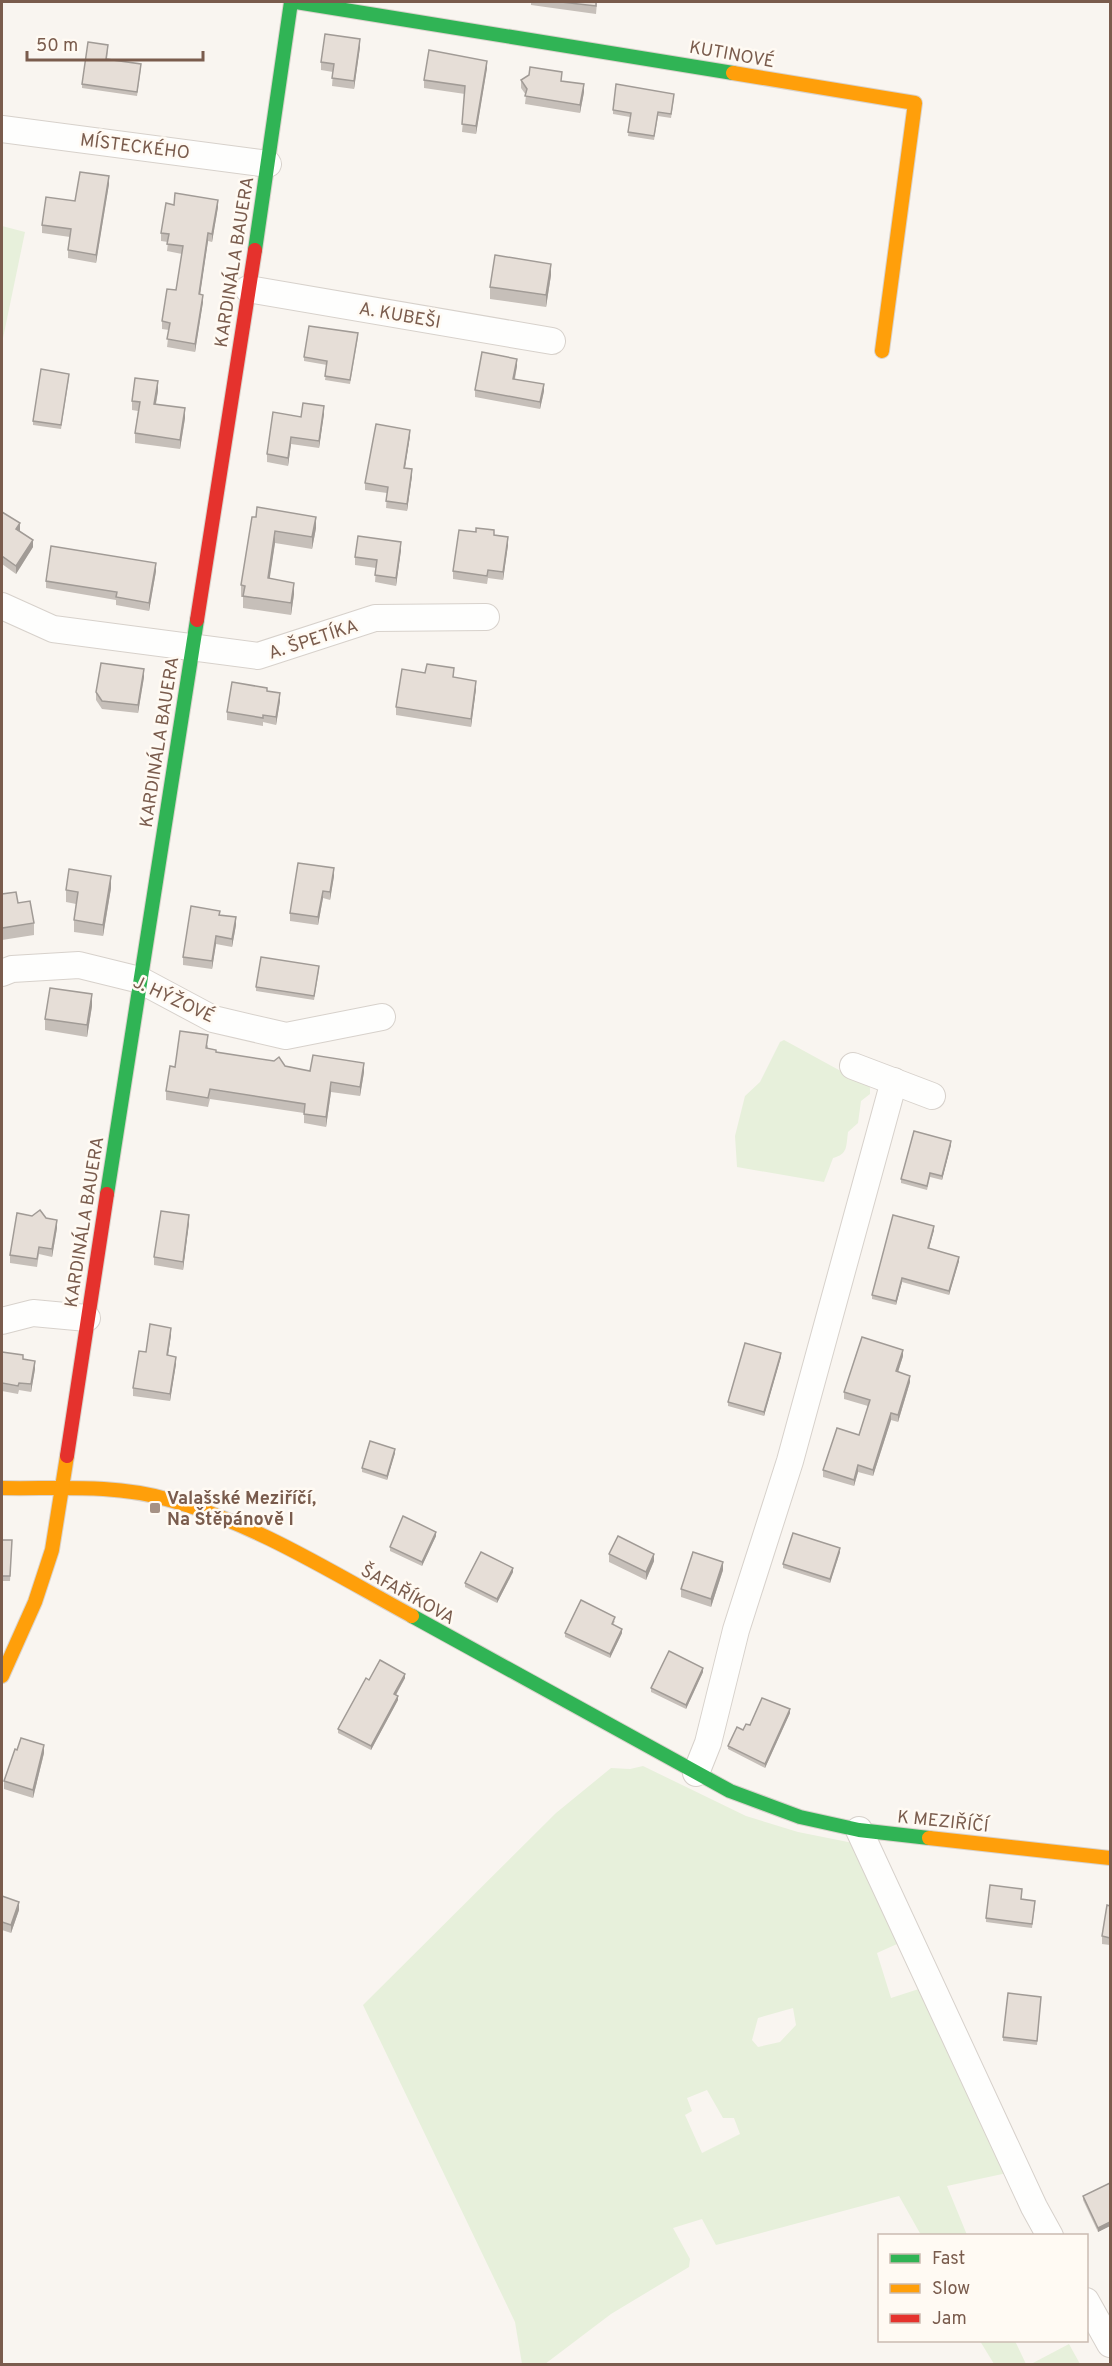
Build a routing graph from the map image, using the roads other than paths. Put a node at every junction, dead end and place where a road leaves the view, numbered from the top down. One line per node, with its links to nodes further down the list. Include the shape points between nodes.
1 (291, 2): 4 (street, KARDINÁLA BAUERA)
2 (296, 2): 7 (street, KUTINOVÉ, via 915,103)
3 (2, 129): 4 (street, MÍSTECKÉHO)
4 (268, 164): 5 (street, KARDINÁLA BAUERA)
5 (249, 289): 6 (street, A. KUBEŠI); 10 (street, KARDINÁLA BAUERA)
6 (552, 341)
7 (882, 351)
8 (2, 606): 10 (street, A. ŠPETÍKA, via 53,629)
9 (486, 617): 10 (street, A. ŠPETÍKA, via 375,618 258,656)
10 (192, 648): 12 (street, KARDINÁLA BAUERA)
11 (2, 973): 12 (street, J. HÝŽOVÉ, via 79,965)
12 (140, 980): 13 (street, J. HÝŽOVÉ, via 213,1019 286,1036); 17 (street, KARDINÁLA BAUERA)
13 (381, 1017)
14 (853, 1066): 15 (street)
15 (894, 1081): 16 (street); 22 (street, via 788,1469 736,1630 708,1743)
16 (933, 1096)
17 (87, 1318): 18 (street, via 33,1313); 20 (street, KARDINÁLA BAUERA)
18 (2, 1322)
19 (2, 1488): 20 (street, ŠAFAŘÍKOVA)
20 (60, 1488): 21 (street, KARDINÁLA BAUERA, via 46,1572); 22 (street, ŠAFAŘÍKOVA, via 105,1489 164,1498 221,1517 313,1562)
21 (2, 1676)
22 (696, 1773): 23 (street, ŠAFAŘÍKOVA)
23 (774, 1809): 24 (street, K MEZIŘÍČÍ)
24 (860, 1830): 25 (street, K MEZIŘÍČÍ); 26 (street)
25 (1110, 1858)
26 (1049, 2234)
27 (1088, 2305): 28 (street)
28 (1110, 2344)

